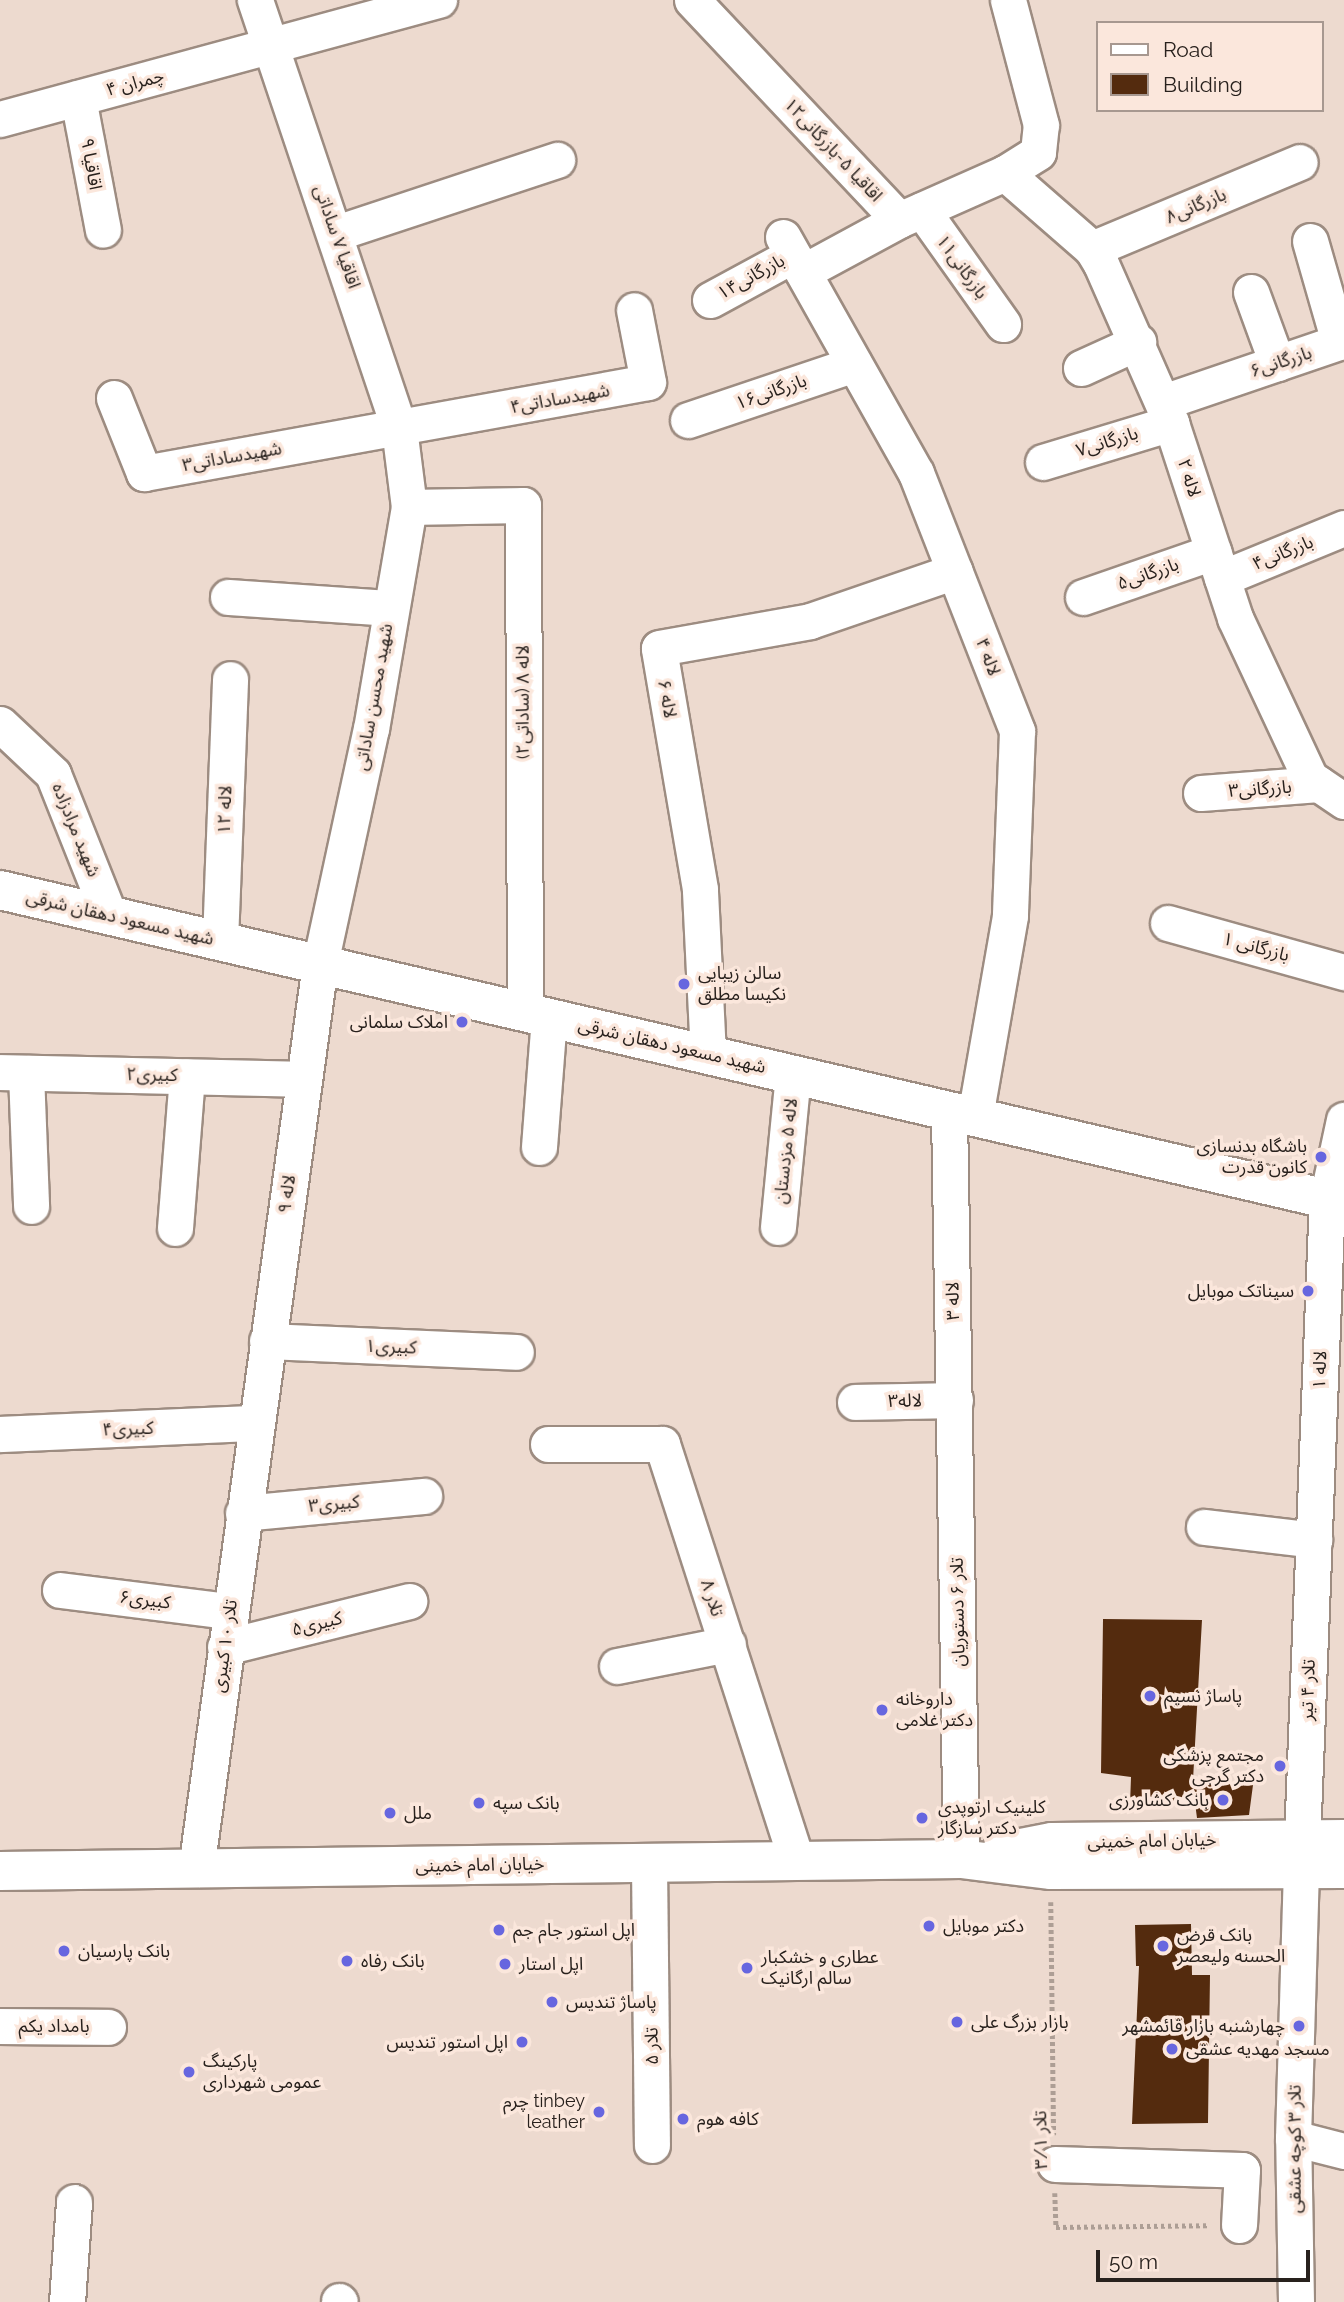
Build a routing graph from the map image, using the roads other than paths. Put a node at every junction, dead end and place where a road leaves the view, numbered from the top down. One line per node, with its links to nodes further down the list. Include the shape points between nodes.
1 (255, 0): 5 (street, اقاقیا ۷ ساداتی)
2 (439, 0): 5 (street, چمران ۴)
3 (692, 0): 11 (street, اقاقیا ۵-بازرگانی۱۲)
4 (1008, 0): 10 (street, via 1041,139 1038,152)
5 (270, 46): 6 (street, چمران ۴); 13 (street, اقاقیا ۷ ساداتی)
6 (78, 98): 7 (street, چمران ۴); 12 (street, اقاقیا ۹)
7 (0, 119)
8 (557, 160): 13 (street)
9 (1300, 162): 15 (street, بازرگانی۸)
10 (1005, 173): 11 (street); 15 (street, لاله ۲)
11 (911, 215): 16 (street, اقاقیا ۵-بازرگانی۱۲); 20 (street, بازرگانی۱۱)
12 (103, 230)
13 (336, 233): 28 (street, اقاقیا ۷ ساداتی)
14 (1310, 241): 23 (street, بازرگانی۶, via 1339,342)
15 (1092, 249): 21 (street, لاله ۲)
16 (793, 255): 18 (street, بازرگانی۱۴); 22 (street, لاله ۴)
17 (1251, 292): 23 (street)
18 (710, 300)
19 (634, 310): 28 (street, شهیدساداتی۴, via 648,382)
20 (1003, 324)
21 (1139, 342): 24 (street); 26 (street, لاله ۲)
22 (854, 363): 27 (street, بازرگانی۱۶); 33 (street, لاله ۴, via 916,473)
23 (1277, 363): 26 (street, بازرگانی۶)
24 (1081, 368)
25 (114, 398): 28 (street, شهیدساداتی۳, via 144,473)
26 (1167, 413): 29 (street, بازرگانی۷); 32 (street, لاله ۲)
27 (688, 420)
28 (399, 428): 30 (street, شهید محسن ساداتی)
29 (1043, 462)
30 (409, 507): 36 (street, شهید محسن ساداتی); 47 (street, لاله ۸ (ساداتی۲), via 523,505)
31 (1344, 528): 32 (street, بازرگانی۴)
32 (1218, 565): 35 (street, بازرگانی۵); 40 (street, لاله ۲, via 1235,618 1304,766)
33 (955, 571): 48 (street, لاله ۶, via 810,621 659,648 700,889); 53 (street, لاله ۴, via 1017,732 1010,916)
34 (228, 597): 36 (street)
35 (1083, 597)
36 (389, 608): 45 (street, شهید محسن ساداتی, via 371,729)
37 (230, 679): 44 (street, لاله ۱۲)
38 (0, 724): 42 (street, شهید مرادزاده, via 53,774)
39 (1201, 793): 40 (street, بازرگانی۳)
40 (1331, 793)
41 (0, 890): 42 (main road, شهید مسعود دهقان شرقی)
42 (109, 915): 44 (main road, شهید مسعود دهقان شرقی)
43 (1168, 923): 46 (street, بازرگانی ۱)
44 (220, 941): 45 (main road, شهید مسعود دهقان شرقی)
45 (320, 964): 47 (main road, شهید مسعود دهقان شرقی); 52 (street, لاله ۹)
46 (1344, 972)
47 (537, 1015): 48 (main road, شهید مسعود دهقان شرقی); 55 (street)
48 (708, 1055): 50 (main road, شهید مسعود دهقان شرقی)
49 (13, 1073): 51 (street, کبیری۲); 57 (street)
50 (793, 1075): 53 (main road, شهید مسعود دهقان شرقی); 58 (street, لاله ۵ مزدستان)
51 (187, 1076): 52 (street, کبیری۲); 59 (street)
52 (303, 1079): 60 (street, لاله ۹)
53 (962, 1114): 56 (main road, شهید مسعود دهقان شرقی); 62 (street, لاله ۳)
54 (1344, 1120): 56 (street)
55 (539, 1147)
56 (1335, 1201): 71 (street, لاله ۱)
57 (31, 1206)
58 (778, 1227)
59 (175, 1228)
60 (267, 1341): 61 (street, کبیری۱); 64 (street, لاله ۹)
61 (516, 1352)
62 (955, 1400): 63 (street, لاله۳); 67 (street, لاله ۳)
63 (855, 1402)
64 (256, 1423): 65 (street, کبیری۴); 69 (street, تلار ۱۰ کبیری)
65 (0, 1434)
66 (548, 1444): 75 (street, تلار ۸, via 662,1444)
67 (957, 1490): 80 (street, تلار ۶ دستوریان)
68 (424, 1496): 69 (street, کبیری۳)
69 (243, 1513): 74 (street, تلار ۱۰ کبیری)
70 (1204, 1527): 71 (street)
71 (1314, 1540): 79 (street, تلار ۴ تیر)
72 (60, 1590): 74 (street, کبیری۶)
73 (409, 1601): 76 (street, کبیری۵)
74 (229, 1611): 76 (street, تلار ۱۰ کبیری)
75 (728, 1644): 77 (street); 81 (street, تلار ۸)
76 (225, 1647): 83 (street, تلار ۱۰ کبیری)
77 (617, 1667)
78 (1344, 1839): 79 (main road, خیابان امام خمینی)
79 (1301, 1854): 80 (main road, خیابان امام خمینی, via 1051,1870); 80 (main road, خیابان امام خمینی, via 1052,1843); 84 (main road, خیابان امام خمینی); 88 (street, تلار ۳ کوچه عشقی)
80 (961, 1859): 81 (main road, خیابان امام خمینی)
81 (797, 1861): 82 (main road, خیابان امام خمینی)
82 (649, 1863): 83 (main road, خیابان امام خمینی); 89 (street, تلار ۵)
83 (196, 1869): 85 (main road, خیابان امام خمینی)
84 (1344, 1869)
85 (0, 1871)
86 (0, 2026): 87 (street, بامداد یکم)
87 (108, 2026)
88 (1293, 2138): 90 (street); 92 (street, تلار ۳ کوچه عشقی)
89 (652, 2145)
90 (1344, 2151)
91 (1055, 2164): 92 (street, via 1242,2170 1240,2208)
92 (1294, 2190): 95 (street, تلار ۳ کوچه عشقی)
93 (74, 2202): 94 (street)
94 (67, 2302)
95 (1296, 2302)

